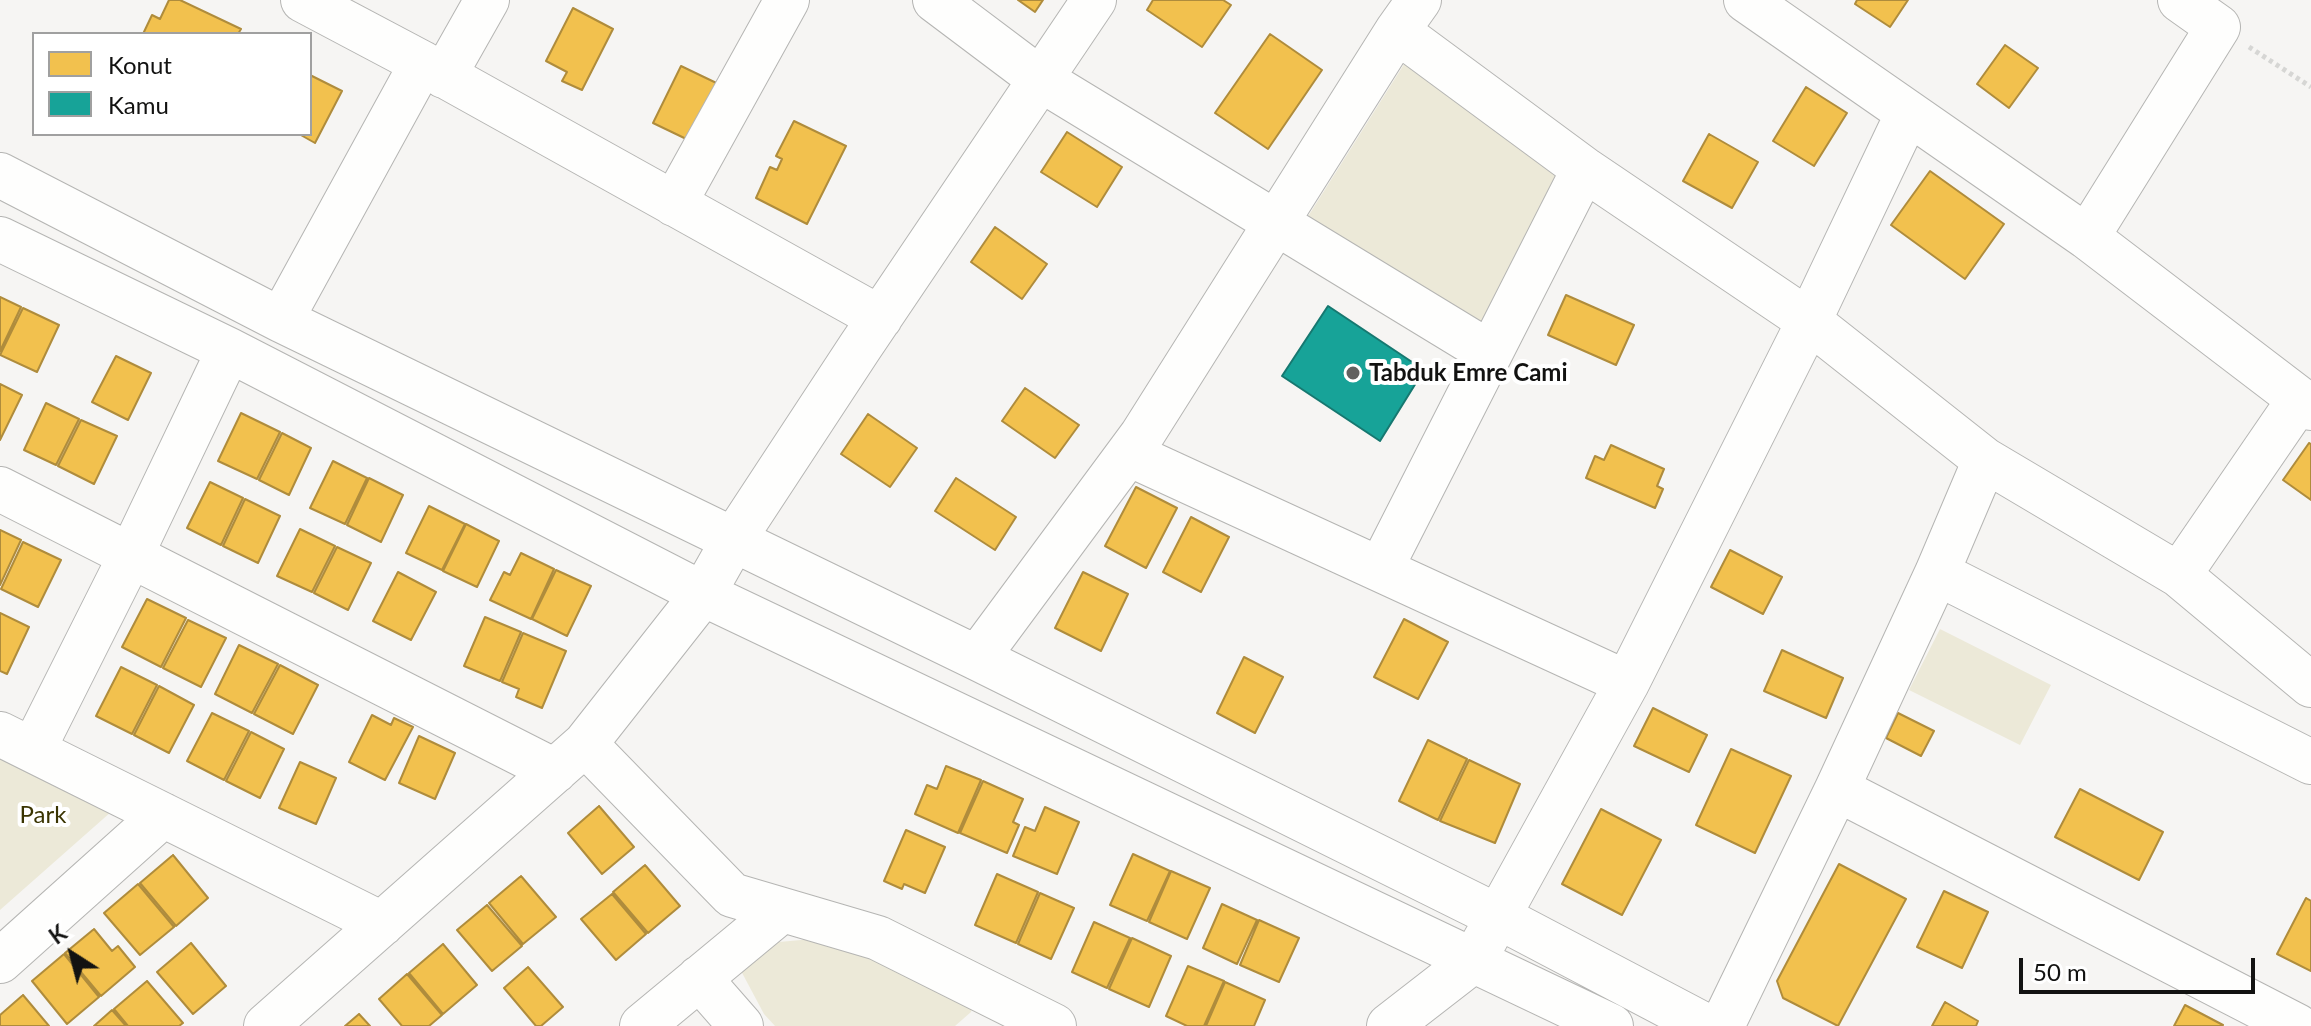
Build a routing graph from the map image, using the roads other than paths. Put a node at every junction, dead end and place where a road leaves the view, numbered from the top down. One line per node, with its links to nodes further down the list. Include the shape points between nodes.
1 (303, 0): 9 (street)
2 (487, 0): 9 (street)
3 (787, 0): 14 (street)
4 (935, 0): 10 (street)
5 (1094, 0): 10 (street)
6 (1746, 0): 11 (street)
7 (2180, 0): 16 (street, via 2218,27)
8 (1408, 15): 12 (street); 15 (street)
9 (433, 70): 14 (street); 19 (street)
10 (1040, 79): 15 (street); 18 (street)
11 (1908, 113): 16 (street); 20 (street)
12 (1584, 169): 20 (street); 22 (street)
13 (0, 175): 19 (street)
14 (674, 204): 18 (street)
15 (1275, 223): 22 (street); 24 (street)
16 (2087, 237): 23 (street)
17 (0, 239): 21 (street)
18 (880, 318): 27 (street)
19 (281, 320): 27 (street)
20 (1809, 321): 25 (street); 34 (street)
21 (229, 350): 28 (street); 32 (street)
22 (1490, 353): 29 (street)
23 (2305, 404): 31 (street)
24 (1129, 454): 29 (street); 33 (street)
25 (1985, 460): 30 (street); 31 (street)
26 (0, 489): 28 (street)
27 (734, 539): 32 (street); 33 (street)
28 (131, 555): 36 (street); 37 (street)
29 (1381, 568): 34 (street)
30 (1937, 573): 38 (street); 39 (street)
31 (2179, 575): 35 (street)
32 (703, 594): 37 (street); 44 (street)
33 (977, 658): 42 (street)
34 (1627, 683): 42 (street)
35 (2311, 685)
36 (16, 742): 40 (street)
37 (570, 757): 41 (street, via 732,895); 43 (street)
38 (2311, 762)
39 (1837, 789): 54 (street); 55 (street)
40 (163, 815): 43 (street); 45 (street)
41 (782, 910): 46 (street); 47 (street, via 878,938)
42 (1497, 916): 44 (street); 53 (street)
43 (382, 924): 48 (street)
44 (1474, 960): 51 (street); 52 (street)
45 (0, 961)
46 (699, 978): 49 (street); 50 (street)
47 (1040, 1023)
48 (266, 1026)
49 (642, 1026)
50 (741, 1026)
51 (1389, 1026)
52 (1611, 1026)
53 (1706, 1026)
54 (1722, 1026)
55 (2297, 1026)

